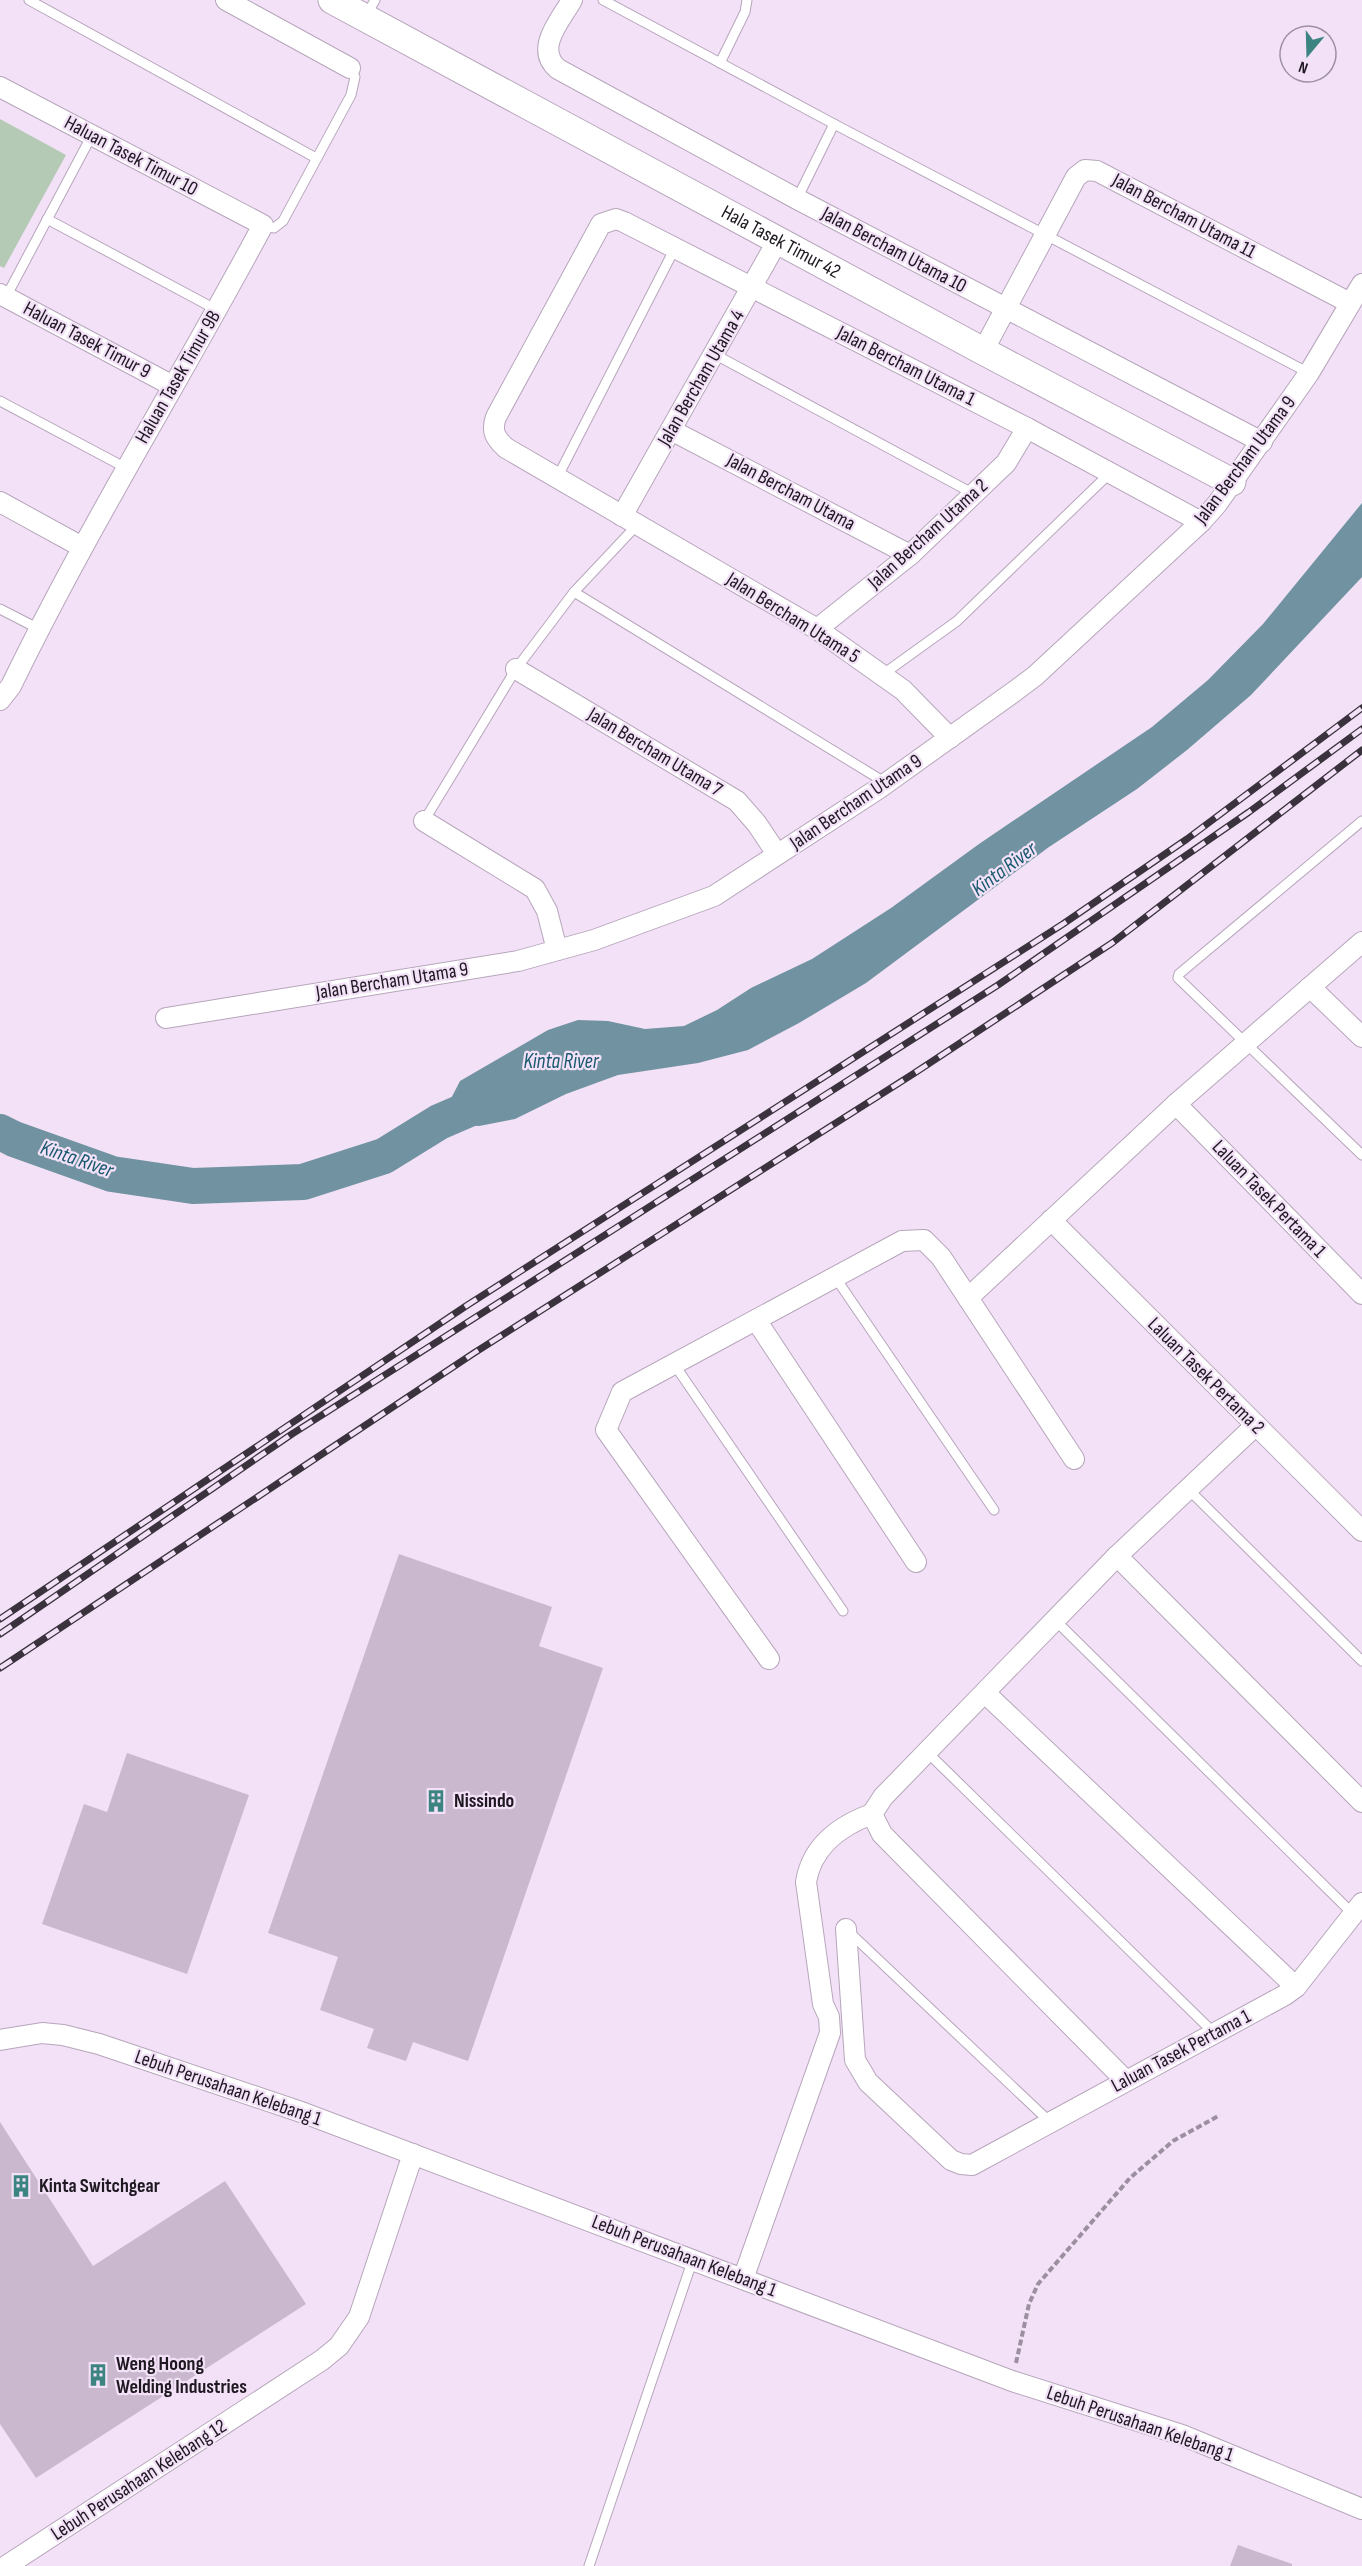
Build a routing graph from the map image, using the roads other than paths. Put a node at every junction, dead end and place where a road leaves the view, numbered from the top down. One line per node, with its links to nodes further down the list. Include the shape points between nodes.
1 (28, 0): 13 (lane)
2 (226, 0): 9 (street)
3 (332, 0): 7 (street, Hala Tasek Timur 42)
4 (572, 0): 14 (street, Jalan Bercham Utama 10, via 549,41 547,57 558,69)
5 (603, 0): 8 (lane)
6 (747, 0): 8 (lane)
7 (370, 9): 18 (street, Hala Tasek Timur 42)
8 (720, 63): 11 (lane)
9 (350, 68): 13 (lane, via 355,77 351,95)
10 (0, 87): 12 (street, Haluan Tasek Timur 10)
11 (834, 124): 14 (lane); 17 (lane)
12 (92, 135): 15 (lane); 16 (street, Haluan Tasek Timur 10)
13 (316, 158): 16 (lane, via 283,221 273,228)
14 (797, 199): 24 (street, Jalan Bercham Utama 10)
15 (47, 219): 22 (lane); 25 (lane)
16 (263, 225): 25 (street, Haluan Tasek Timur 9B)
17 (1046, 236): 23 (street, Jalan Bercham Utama 11, via 1076,177 1091,169); 24 (street); 28 (lane)
18 (778, 240): 21 (street, Jalan Bercham Utama 4); 26 (street, Hala Tasek Timur 42)
19 (675, 248): 21 (street, Jalan Bercham Utama 1); 33 (street, Jalan Bercham Utama 1, via 616,219 595,230 495,417); 37 (lane)
20 (1362, 284): 23 (street, Jalan Bercham Utama 9)
21 (752, 288): 27 (street, Jalan Bercham Utama 4); 31 (street, Jalan Bercham Utama 1)
22 (3, 296): 29 (street, Haluan Tasek Timur 9)
23 (1350, 303): 28 (street, Jalan Bercham Utama 9)
24 (1006, 309): 26 (street); 34 (street, Jalan Bercham Utama 10)
25 (217, 310): 29 (street, Haluan Tasek Timur 9B)
26 (983, 351): 38 (street, Hala Tasek Timur 42)
27 (714, 354): 32 (street, Jalan Bercham Utama 4); 39 (lane)
28 (1308, 373): 34 (street, Jalan Bercham Utama 9)
29 (173, 386): 35 (street, Haluan Tasek Timur 9B)
30 (0, 401): 35 (lane)
31 (1027, 428): 36 (street, Jalan Bercham Utama 1); 39 (street, Jalan Bercham Utama 2, via 1006,463)
32 (671, 430): 41 (street, Jalan Bercham Utama 4); 44 (street, Jalan Bercham Utama)
33 (494, 433): 37 (street, Jalan Bercham Utama 5, via 506,448)
34 (1262, 442): 38 (street, Jalan Bercham Utama 9)
35 (126, 468): 43 (street, Haluan Tasek Timur 9B)
36 (1110, 473): 42 (street, Jalan Bercham Utama 1); 50 (lane, via 957,621)
37 (557, 478): 41 (street, Jalan Bercham Utama 5)
38 (1232, 482): 42 (street, Jalan Bercham Utama 9)
39 (974, 494): 44 (street, Jalan Bercham Utama 2)
40 (0, 502): 43 (street)
41 (630, 520): 45 (lane); 48 (street, Jalan Bercham Utama 5)
42 (1201, 522): 52 (street, Jalan Bercham Utama 9, via 1035,676)
43 (82, 547): 47 (street, Haluan Tasek Timur 9B)
44 (910, 555): 48 (street, Jalan Bercham Utama 2)
45 (574, 592): 49 (lane); 53 (lane)
46 (0, 609): 47 (lane)
47 (39, 629): 51 (street, Haluan Tasek Timur 9B)
48 (817, 629): 50 (street, Jalan Bercham Utama 5)
49 (516, 669): 54 (lane); 56 (street, Jalan Bercham Utama 7, via 737,801)
50 (882, 675): 52 (street, Jalan Bercham Utama 5, via 915,700)
51 (0, 700)
52 (950, 738): 53 (street, Jalan Bercham Utama 9)
53 (886, 783): 56 (street, Jalan Bercham Utama 9)
54 (424, 821): 58 (street, via 535,889 547,911)
55 (1362, 821): 62 (lane, via 1179,974 1179,979)
56 (777, 854): 58 (street, Jalan Bercham Utama 9, via 714,896)
57 (1362, 942): 59 (street)
58 (557, 950): 60 (street, Jalan Bercham Utama 9, via 518,961)
59 (1310, 987): 61 (street); 62 (street)
60 (166, 1018)
61 (1362, 1037)
62 (1245, 1043): 63 (street); 64 (lane)
63 (1176, 1104): 65 (street); 67 (street, Laluan Tasek Pertama 1)
64 (1362, 1155)
65 (1051, 1220): 68 (street); 71 (street, Laluan Tasek Pertama 2)
66 (835, 1277): 68 (street, via 902,1241 924,1240 941,1257); 69 (street); 74 (lane)
67 (1362, 1294)
68 (968, 1299): 72 (street)
69 (756, 1320): 70 (street); 77 (street)
70 (674, 1364): 78 (lane); 80 (street, via 622,1392 606,1430)
71 (1256, 1425): 73 (street); 75 (street, Laluan Tasek Pertama 2)
72 (1074, 1459)
73 (1188, 1489): 76 (street); 81 (lane)
74 (994, 1510)
75 (1362, 1531)
76 (1117, 1556): 79 (street); 84 (street)
77 (916, 1562)
78 (843, 1611)
79 (1055, 1620): 82 (street); 86 (lane)
80 (769, 1659)
81 (1362, 1661)
82 (985, 1693): 83 (street); 88 (street)
83 (927, 1752): 85 (street, via 883,1797); 89 (lane)
84 (1362, 1803)
85 (872, 1814): 91 (street, via 882,1834); 95 (street, via 831,1835 815,1854 808,1871 806,1882 822,2004 829,2017 830,2033)
86 (1358, 1909): 88 (street, Laluan Tasek Pertama 1)
87 (846, 1929): 92 (lane); 92 (street, Laluan Tasek Pertama 1, via 855,2060 868,2082 951,2160 961,2164 972,2165)
88 (1296, 1986): 89 (street, Laluan Tasek Pertama 1)
89 (1214, 2033): 91 (street, Laluan Tasek Pertama 1)
90 (0, 2040): 93 (street, Lebuh Perusahaan Kelebang 1, via 42,2033 99,2044)
91 (1125, 2080): 92 (street, Laluan Tasek Pertama 1)
92 (1050, 2122)
93 (413, 2154): 94 (street, Lebuh Perusahaan Kelebang 1); 97 (street, Lebuh Perusahaan Kelebang 12, via 359,2317 339,2346)
94 (693, 2259): 95 (street, Lebuh Perusahaan Kelebang 1); 98 (lane)
95 (743, 2278): 96 (street, Lebuh Perusahaan Kelebang 1, via 1012,2382 1182,2435)
96 (1362, 2508)
97 (10, 2565)
98 (589, 2566)

